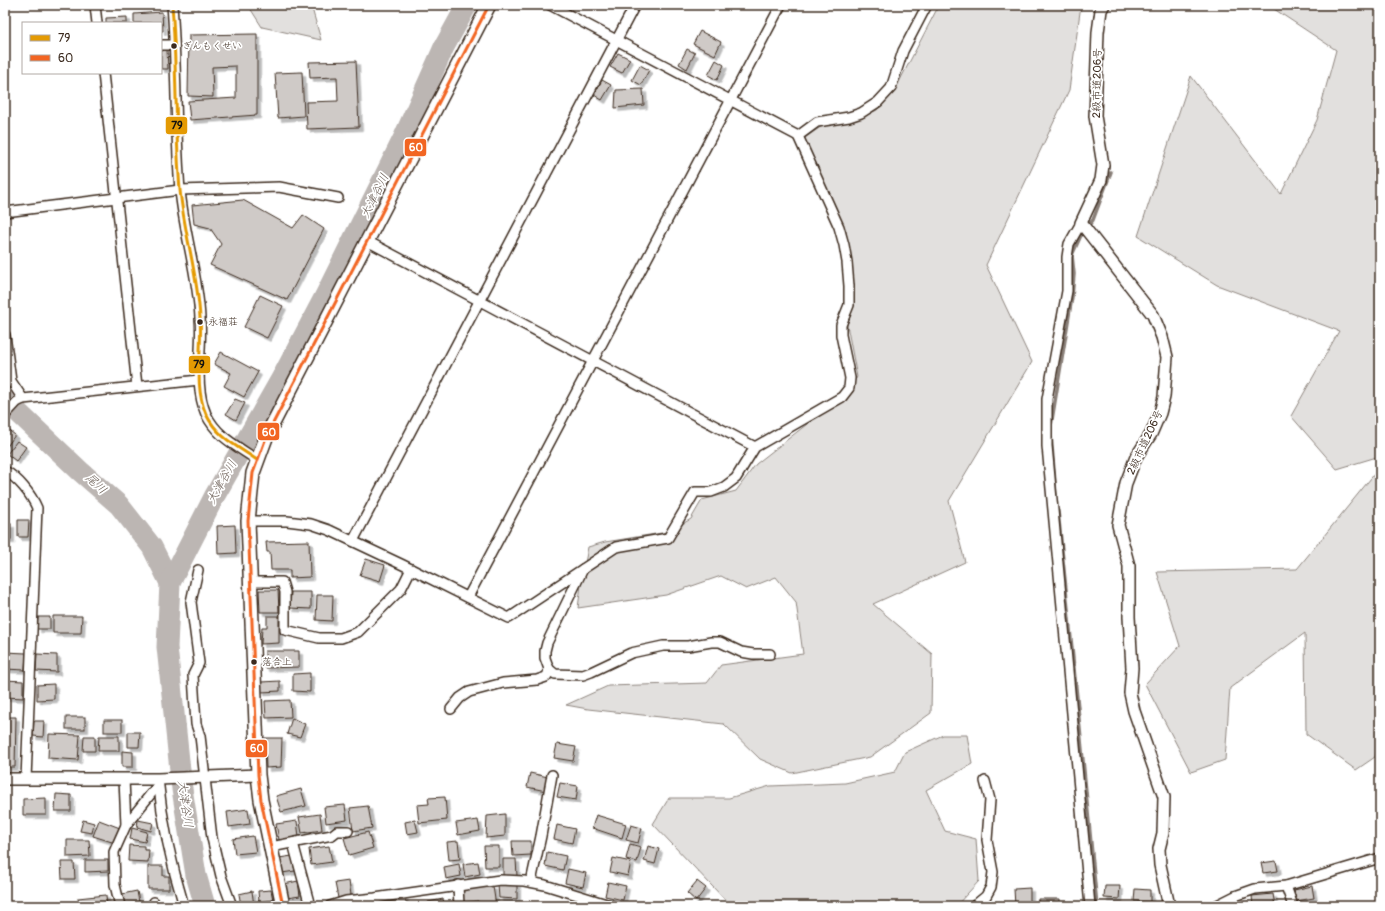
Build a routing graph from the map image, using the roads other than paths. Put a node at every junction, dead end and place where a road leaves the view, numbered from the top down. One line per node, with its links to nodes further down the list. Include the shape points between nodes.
1 (95, 5): 9 (street)
2 (172, 5): 12 (street)
3 (489, 5): 21 (main road)
4 (550, 5): 10 (street)
5 (635, 5): 10 (street)
6 (781, 5): 14 (street)
7 (927, 5): 15 (street, via 903,51 891,88 878,102 849,117 817,122)
8 (1104, 5): 20 (street, 2級市道206号, via 1098,32 1095,116 1103,165 1101,180)
9 (97, 22)
10 (617, 40): 14 (street); 22 (street)
11 (162, 45): 12 (street)
12 (174, 45): 16 (street)
13 (103, 74): 17 (street)
14 (730, 101): 15 (street); 24 (street)
15 (798, 136): 29 (street, via 839,227 844,245 849,302 841,335 850,378 848,388 842,397)
16 (180, 190): 17 (street); 18 (street, via 280,187); 25 (street, via 200,312)
17 (117, 198): 19 (street); 26 (street)
18 (338, 198)
19 (5, 212)
20 (1081, 223): 59 (street, 2級市道206号, via 1152,315 1162,337 1167,357 1160,413 1151,434 1136,457 1126,483 1118,525 1129,566 1132,668 1130,693 1164,797 1160,864); 69 (street, via 1069,244 1067,291 1047,398 1046,420)
21 (367, 241): 22 (street); 30 (main road, via 267,435)
22 (480, 301): 24 (street); 33 (street)
23 (5, 335): 27 (street, via 11,381)
24 (593, 360): 29 (street); 38 (street)
25 (200, 380): 26 (street); 30 (street, via 201,401 213,426 222,437)
26 (137, 386): 27 (street)
27 (20, 401): 28 (street)
28 (5, 414)
29 (755, 447): 34 (street, via 736,478 724,487 711,492 695,492 668,538 616,547)
30 (253, 457): 32 (main road)
31 (5, 471): 46 (street, via 25,489 37,508)
32 (248, 521): 33 (street, via 311,524); 37 (main road)
33 (354, 541): 35 (street)
34 (584, 568): 38 (street, via 509,618); 40 (street, via 547,643 545,658)
35 (411, 569): 37 (street, via 401,589 358,632 342,638 319,638 285,630 285,592 282,582); 38 (street)
36 (198, 570): 44 (street, via 192,602 199,663 193,675 196,724)
37 (250, 582): 42 (main road)
38 (468, 597)
39 (770, 654): 40 (street, via 741,652 720,642 711,642 648,648 583,675 555,674)
40 (549, 669): 41 (street, via 546,677 537,680 503,683 469,692 460,698)
41 (451, 710)
42 (258, 775): 44 (street); 53 (main road)
43 (552, 775): 55 (street)
44 (205, 777): 48 (street); 62 (street, via 212,838 221,876)
45 (5, 779): 46 (street)
46 (26, 779): 47 (street)
47 (124, 779): 48 (street); 50 (street)
48 (159, 781): 50 (street); 61 (street, via 164,818)
49 (985, 782): 68 (street, via 990,800 987,840 993,872 991,887 986,896)
50 (126, 825): 60 (street, via 114,852 115,885)
51 (348, 832): 52 (street, via 337,832)
52 (292, 843): 53 (street); 64 (street)
53 (271, 847): 63 (main road)
54 (1380, 858): 57 (street)
55 (531, 882): 56 (street, via 500,880); 67 (street)
56 (458, 885): 58 (street); 66 (street)
57 (1286, 886): 70 (street, via 1255,889); 71 (street)
58 (376, 902): 65 (street, via 346,901)
59 (1169, 904)
60 (120, 906)
61 (184, 906)
62 (232, 906)
63 (283, 906)
64 (310, 906)
65 (330, 906)
66 (459, 906)
67 (613, 906)
68 (974, 906)
69 (1090, 906)
70 (1215, 906)
71 (1293, 906)

